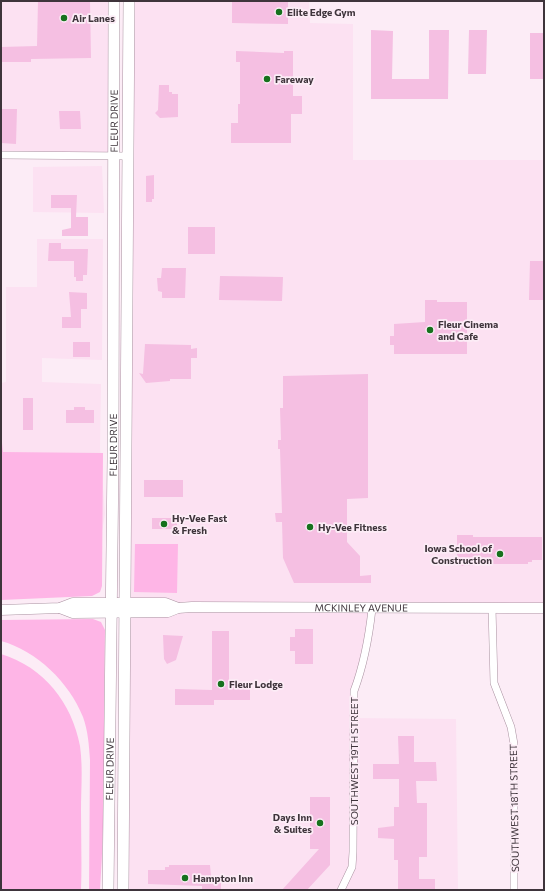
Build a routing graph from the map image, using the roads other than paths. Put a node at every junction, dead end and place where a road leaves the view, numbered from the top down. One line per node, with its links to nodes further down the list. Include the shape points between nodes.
1 (114, 1): 4 (main road, FLEUR DRIVE)
2 (129, 1): 5 (main road, FLEUR DRIVE)
3 (1, 155): 4 (street)
4 (113, 156): 5 (street); 6 (main road, FLEUR DRIVE, via 113,460)
5 (129, 156): 7 (main road, FLEUR DRIVE)
6 (110, 608): 7 (main road, MCKINLEY AVENUE); 11 (main road, MCKINLEY AVENUE, via 73,603 60,608); 12 (main road, FLEUR DRIVE)
7 (125, 608): 10 (main road, MCKINLEY AVENUE, via 168,612 178,608); 13 (main road, FLEUR DRIVE)
8 (492, 608): 9 (main road, MCKINLEY AVENUE); 10 (main road, MCKINLEY AVENUE); 15 (street, SOUTHWEST 18TH STREET, via 494,683 511,727 514,744)
9 (544, 608)
10 (372, 609): 14 (street, SOUTHWEST 19TH STREET, via 369,640 354,690 353,852 352,867)
11 (1, 610)
12 (108, 890)
13 (123, 890)
14 (342, 890)
15 (514, 890)

